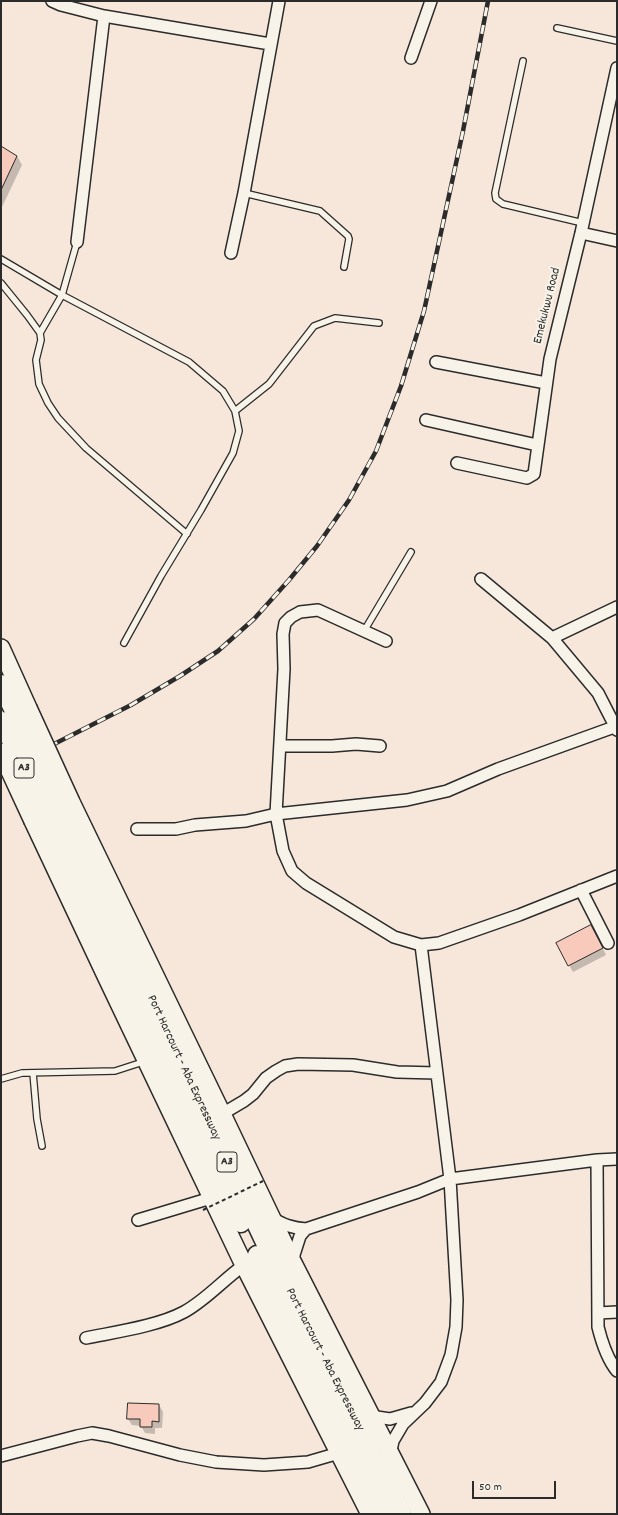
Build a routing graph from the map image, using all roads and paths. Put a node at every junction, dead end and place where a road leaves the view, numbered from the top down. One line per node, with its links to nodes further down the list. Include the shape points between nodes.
1 (52, 1): 4 (street)
2 (279, 1): 7 (street)
3 (431, 1): 8 (street)
4 (104, 16): 7 (street); 15 (street)
5 (557, 28): 6 (lane)
6 (617, 41)
7 (270, 44): 12 (street)
8 (411, 58)
9 (523, 61): 13 (lane, via 495,192 496,199 503,204)
10 (617, 68): 11 (street, Emekukwu Road)
11 (615, 90): 13 (street, Emekukwu Road)
12 (244, 193): 16 (street); 18 (lane, via 320,210 348,236)
13 (582, 228): 14 (street); 24 (street, Emekukwu Road)
14 (617, 241)
15 (77, 242): 20 (lane)
16 (231, 253)
17 (1, 258): 20 (lane)
18 (344, 267)
19 (1, 283): 22 (lane)
20 (62, 295): 22 (lane); 25 (lane, via 188,362 223,391)
21 (379, 322): 25 (lane, via 335,318 314,326 269,384)
22 (40, 333): 29 (lane, via 41,340 36,360 39,384 58,418 86,448)
23 (436, 362): 24 (street)
24 (546, 383): 27 (street, Emekukwu Road)
25 (235, 411): 29 (lane, via 239,431 233,453)
26 (426, 420): 27 (street)
27 (537, 445): 28 (street, Emekukwu Road, via 534,474 527,478)
28 (457, 463)
29 (187, 534): 36 (lane)
30 (411, 552): 33 (lane)
31 (481, 579): 34 (street)
32 (617, 607): 34 (street)
33 (364, 631): 35 (street); 41 (street, via 318,610 300,612 285,623)
34 (552, 638): 40 (street, via 598,693)
35 (386, 641)
36 (124, 643)
37 (1, 648): 39 (main road)
38 (1, 684): 39 (highway, Port Harcourt - Aba Expressway / A3)
39 (12, 716): 44 (highway, Port Harcourt - Aba Expressway / A3, bridge); 44 (main road, bridge)
40 (617, 728): 45 (street, via 447,791 407,800)
41 (280, 746): 42 (street); 45 (street)
42 (380, 746)
43 (1, 752): 44 (main road, bridge)
44 (52, 811): 51 (main road); 55 (main road); 77 (highway, Port Harcourt - Aba Expressway / A3, via 285,1312); 78 (highway, Port Harcourt - Aba Expressway / A3, via 267,1248)
45 (276, 814): 46 (street, via 246,821 176,829); 50 (street, via 282,851 292,871 306,883 394,937)
46 (137, 829)
47 (617, 876): 48 (street)
48 (581, 890): 49 (street); 50 (street, via 439,943)
49 (608, 943)
50 (421, 946): 53 (street)
51 (146, 1061): 52 (lane, via 115,1071); 61 (main road)
52 (33, 1073): 54 (lane, via 22,1073); 56 (lane)
53 (437, 1073): 55 (street, via 397,1072 353,1065 285,1066 266,1078 244,1101); 59 (street)
54 (1, 1080)
55 (222, 1114): 62 (main road)
56 (42, 1146)
57 (617, 1158): 58 (street)
58 (597, 1160): 59 (street); 68 (street)
59 (450, 1179): 64 (street); 71 (street, via 457,1300 456,1327 451,1355 441,1382)
60 (263, 1181): 61 (path, bridge)
61 (207, 1204): 63 (street); 66 (main road)
62 (271, 1217): 64 (street, via 291,1228); 65 (main road)
63 (138, 1220)
64 (306, 1228): 65 (street, via 300,1236)
65 (292, 1260): 72 (main road)
66 (244, 1265): 69 (street, via 183,1313 130,1329); 73 (main road)
67 (617, 1312): 68 (street)
68 (598, 1313): 70 (street, via 598,1328 603,1345)
69 (86, 1338)
70 (617, 1371)
71 (417, 1411): 72 (street, via 390,1419); 74 (street, via 398,1431)
72 (370, 1416): 74 (main road)
73 (339, 1453): 75 (street, via 308,1462 264,1465 216,1462 92,1433); 76 (main road)
74 (390, 1455): 79 (main road)
75 (1, 1456)
76 (370, 1514)
77 (387, 1514)
78 (402, 1514)
79 (421, 1514)

